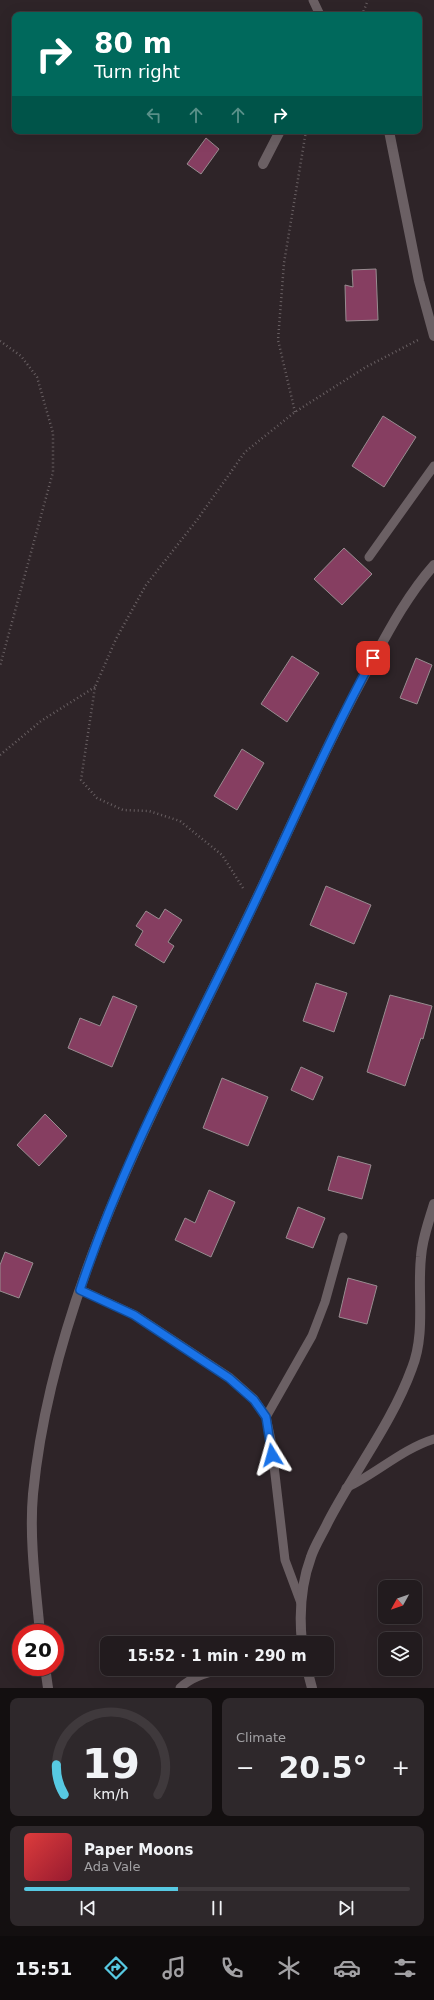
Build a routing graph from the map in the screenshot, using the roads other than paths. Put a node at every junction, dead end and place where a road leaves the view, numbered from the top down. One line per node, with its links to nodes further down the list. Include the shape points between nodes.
1 (313, 0): 2 (lane)
2 (319, 12)
3 (278, 134): 5 (street)
4 (390, 134): 6 (street, via 418,282)
5 (263, 164)
6 (434, 335)
7 (434, 466): 8 (lane)
8 (369, 557)
9 (434, 565): 12 (street, via 424,576 388,632 344,712 147,1125 95,1244)
10 (434, 1204): 15 (street, via 421,1256 420,1326 413,1367 377,1440)
11 (343, 1236): 13 (lane, via 325,1302 312,1336)
12 (80, 1290): 13 (lane, via 134,1315 229,1378 254,1400); 17 (street, via 56,1367 42,1432 33,1496 34,1568)
13 (266, 1417): 16 (lane, via 285,1560)
14 (434, 1439): 15 (lane, via 411,1449)
15 (346, 1488): 16 (street, via 311,1556 304,1579)
16 (301, 1604): 18 (street)
17 (39, 1624)
18 (302, 1636)
19 (46, 1676): 22 (street)
20 (202, 1676): 23 (lane)
21 (309, 1676): 24 (street)
22 (48, 1688)
23 (180, 1688)
24 (312, 1688)

